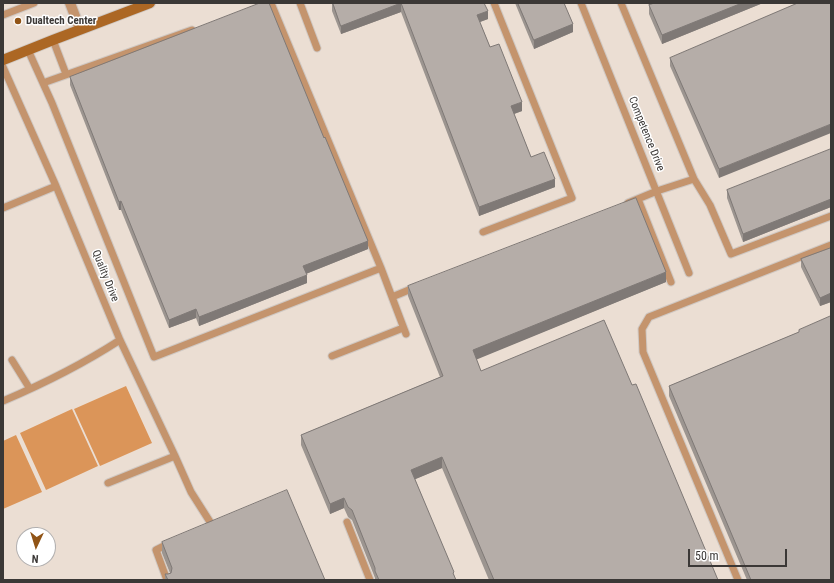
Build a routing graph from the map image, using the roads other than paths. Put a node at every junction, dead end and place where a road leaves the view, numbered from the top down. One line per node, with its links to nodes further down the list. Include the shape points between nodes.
1 (34, 3): 9 (lane)
2 (70, 3): 11 (street)
3 (150, 3): 11 (street)
4 (271, 3): 28 (lane)
5 (300, 3): 13 (lane)
6 (494, 3): 26 (lane, via 572,198)
7 (621, 3): 19 (lane)
8 (584, 4): 21 (lane, Competence Drive)
9 (3, 15)
10 (200, 27): 17 (lane)
11 (80, 30): 12 (street)
12 (53, 40): 14 (street); 17 (lane)
13 (317, 48)
14 (28, 50): 15 (street); 18 (lane)
15 (3, 60)
16 (3, 66): 20 (lane, Quality Drive)
17 (66, 74): 18 (lane)
18 (43, 83): 28 (lane, via 154,357)
19 (694, 179): 21 (lane); 25 (lane, via 710,205 731,254)
20 (56, 186): 24 (lane); 33 (lane, Quality Drive)
21 (657, 191): 22 (lane); 29 (lane, Competence Drive)
22 (638, 199): 23 (lane); 30 (lane)
23 (624, 205)
24 (3, 208)
25 (831, 216)
26 (483, 232)
27 (831, 245): 45 (lane, via 649,317 642,329 643,352)
28 (380, 268): 32 (lane)
29 (689, 273)
30 (670, 282)
31 (421, 285): 32 (lane)
32 (392, 297): 34 (lane, via 405,331)
33 (120, 340): 36 (lane); 38 (lane, Quality Drive)
34 (332, 356)
35 (12, 360): 36 (lane)
36 (30, 389): 37 (lane)
37 (3, 401)
38 (175, 456): 39 (lane); 41 (lane, Quality Drive, via 191,492)
39 (108, 483)
40 (347, 522): 44 (lane)
41 (212, 525)
42 (177, 540): 43 (lane, via 156,550)
43 (167, 580)
44 (370, 580)
45 (738, 580)

